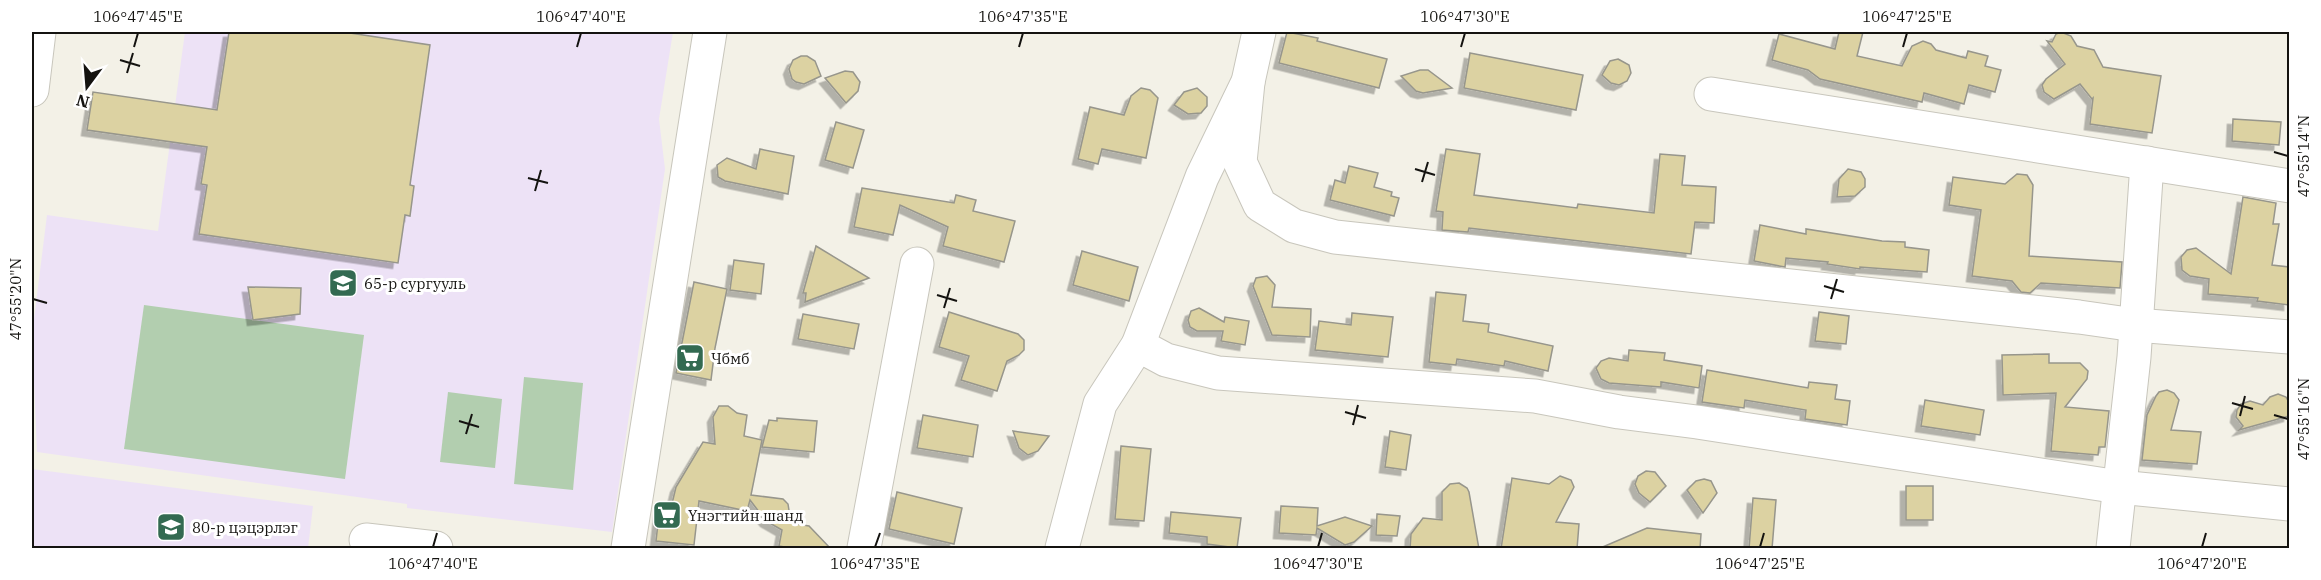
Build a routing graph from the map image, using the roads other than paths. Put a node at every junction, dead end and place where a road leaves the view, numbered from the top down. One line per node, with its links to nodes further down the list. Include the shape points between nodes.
1 (39, 32): 5 (street)
2 (710, 32): 17 (street)
3 (1258, 32): 4 (street)
4 (1248, 81): 10 (street, via 1240,162 1260,205 1294,226 1335,237 2067,315); 12 (street, via 1202,177)
5 (32, 90)
6 (1711, 94): 7 (street)
7 (2147, 164): 8 (street); 10 (street)
8 (2289, 186)
9 (917, 264): 18 (street)
10 (2135, 326): 11 (street); 13 (street)
11 (2289, 338)
12 (1137, 345): 13 (street, via 1167,360 1218,373 1535,396); 19 (street, via 1100,404)
13 (2119, 487): 14 (street); 20 (street)
14 (2289, 504)
15 (366, 540): 16 (street)
16 (436, 549)
17 (628, 549)
18 (864, 549)
19 (1062, 549)
20 (2113, 549)

